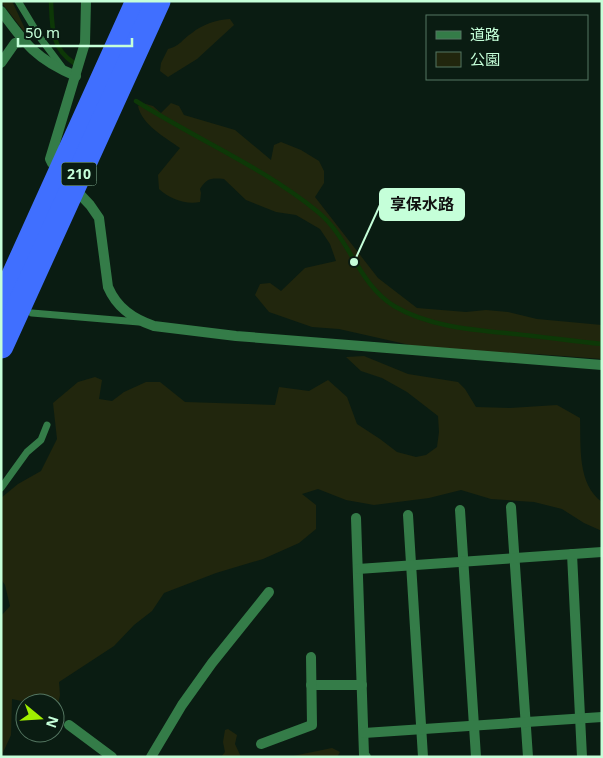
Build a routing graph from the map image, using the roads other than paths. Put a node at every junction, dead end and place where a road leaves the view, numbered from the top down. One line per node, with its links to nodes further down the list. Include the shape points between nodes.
1 (18, 1): 8 (lane)
2 (86, 1): 9 (street, via 86,43)
3 (138, 1): 10 (highway, 210)
4 (158, 1): 10 (highway, 210)
5 (1, 11): 6 (street)
6 (24, 42): 7 (street, via 15,43); 8 (street, via 44,60)
7 (1, 63)
8 (65, 72): 9 (street)
9 (76, 76): 10 (street, via 50,159)
10 (67, 179): 11 (highway, 210); 13 (street, via 99,218 108,287 113,297); 14 (highway, 210)
11 (1, 304)
12 (32, 313): 13 (lane)
13 (141, 322): 15 (street, via 236,336)
14 (1, 346)
15 (602, 365)
16 (47, 425): 17 (lane, via 41,440 27,452)
17 (1, 488)
18 (511, 507): 24 (street)
19 (460, 510): 25 (street)
20 (408, 515): 26 (street)
21 (356, 518): 27 (street)
22 (602, 552): 23 (street)
23 (572, 554): 24 (street); 33 (street)
24 (515, 558): 25 (street); 34 (street)
25 (464, 561): 26 (street); 36 (street)
26 (411, 565): 27 (street); 37 (street)
27 (358, 569): 30 (street)
28 (269, 592): 41 (street, via 212,663)
29 (311, 657): 31 (street)
30 (362, 685): 31 (street); 38 (street)
31 (311, 686): 39 (street, via 312,725)
32 (602, 717): 33 (street)
33 (580, 719): 34 (street); 46 (street)
34 (526, 722): 36 (street); 45 (street)
35 (69, 725): 40 (street)
36 (474, 726): 37 (street); 44 (street)
37 (421, 729): 38 (street); 43 (street)
38 (364, 733): 42 (street)
39 (261, 744)
40 (112, 757)
41 (151, 757)
42 (366, 757)
43 (422, 757)
44 (476, 757)
45 (528, 757)
46 (582, 757)

